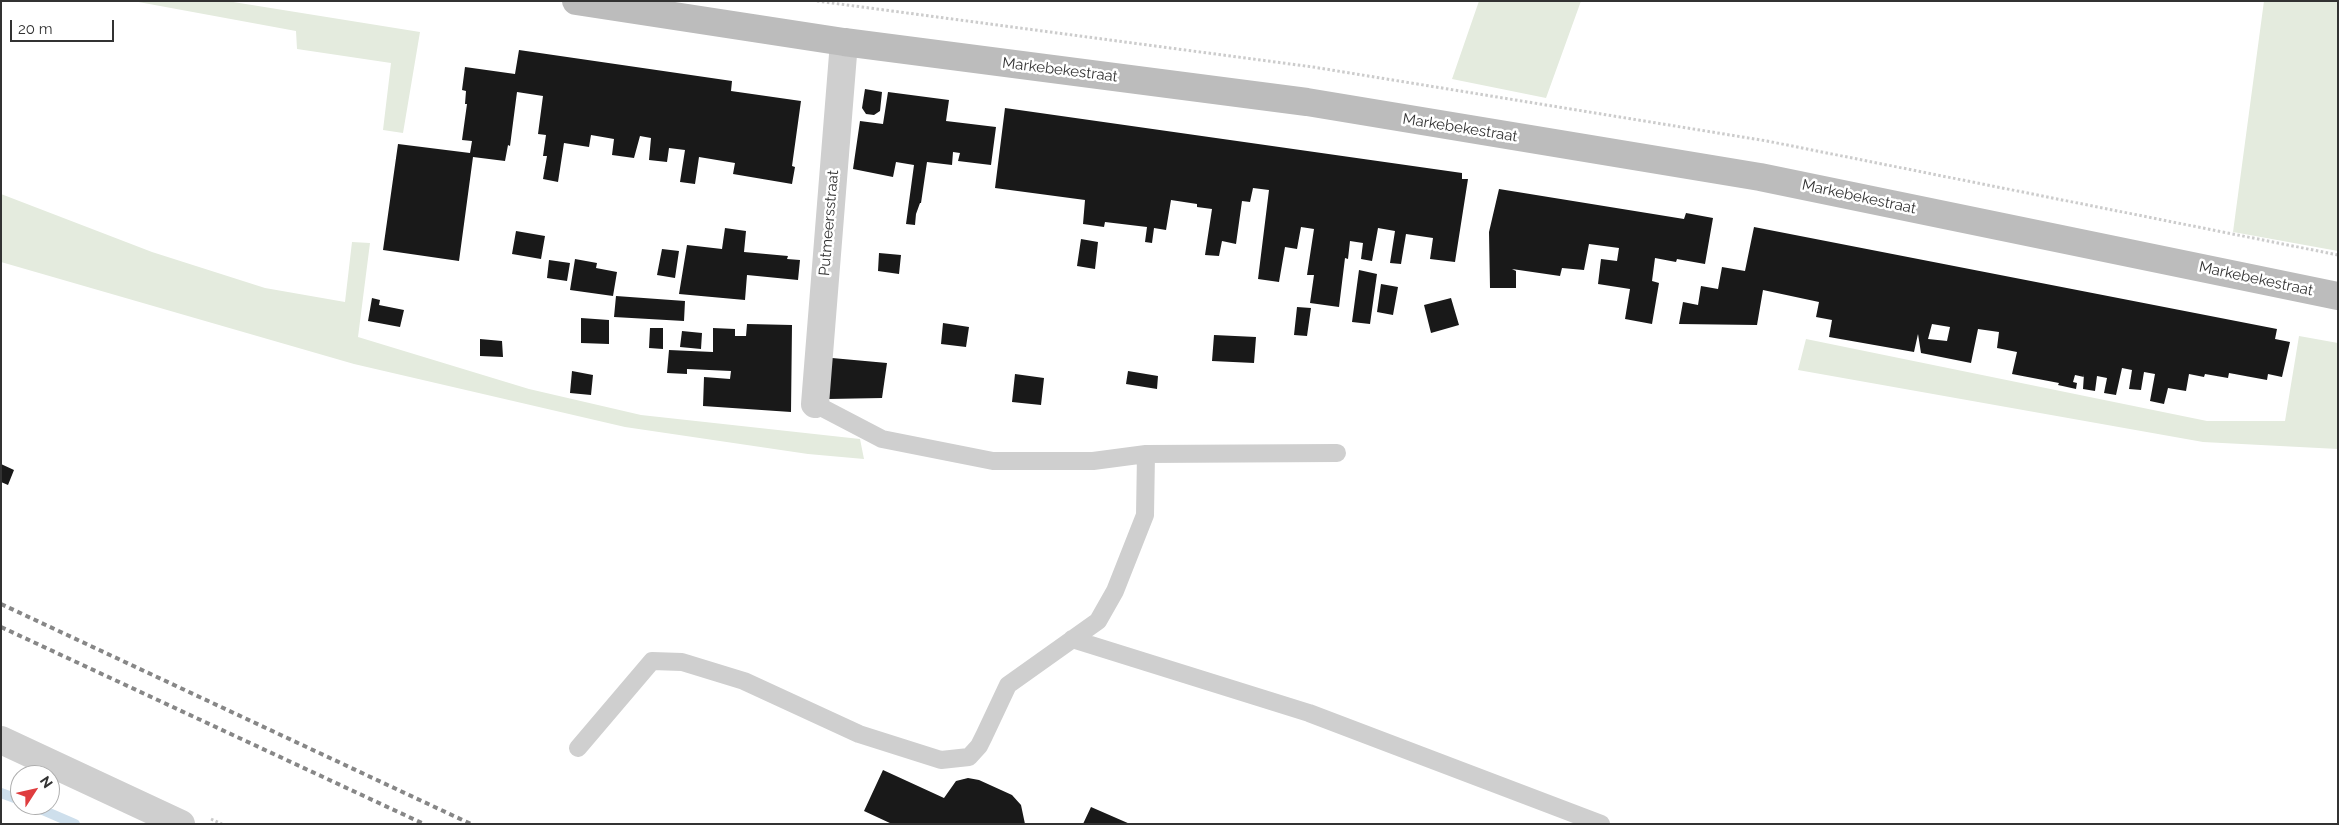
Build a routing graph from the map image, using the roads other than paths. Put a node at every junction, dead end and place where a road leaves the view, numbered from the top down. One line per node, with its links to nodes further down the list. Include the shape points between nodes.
1 (576, 1): 2 (street, Markebekestraat)
2 (844, 42): 3 (street, Markebekestraat, via 1307,102 1760,177); 4 (street, Putmeersstraat)
3 (2338, 296)
4 (815, 404): 6 (lane, via 882,439 993,461 1093,462)
5 (1337, 453): 6 (lane)
6 (1146, 454): 7 (lane, via 1145,515 1121,576 1098,621)
7 (1072, 639): 9 (lane, via 1008,685 979,746 969,757 941,760 859,734 744,681 682,662 652,661); 11 (lane, via 1309,713)
8 (1, 740): 10 (street)
9 (578, 748)
10 (181, 824)
11 (1601, 824)

